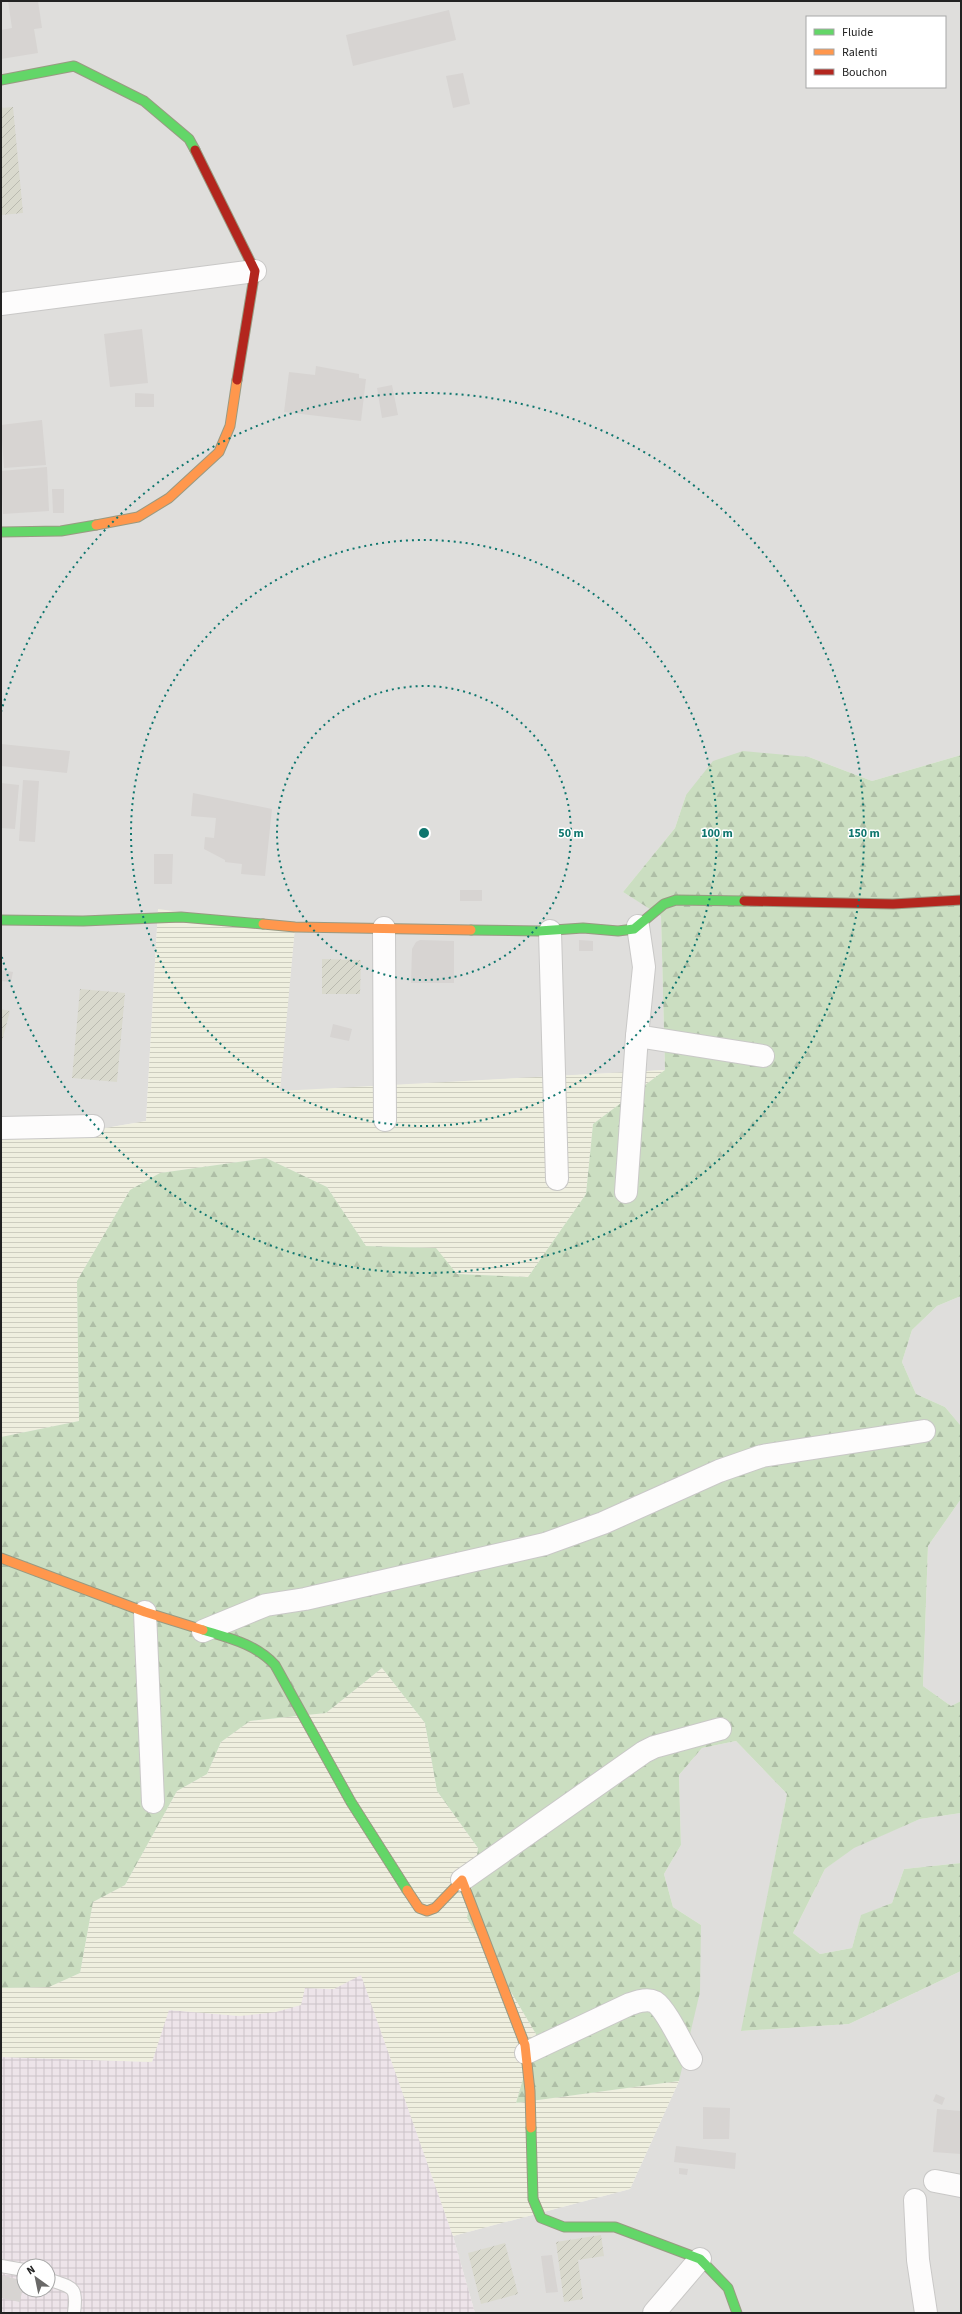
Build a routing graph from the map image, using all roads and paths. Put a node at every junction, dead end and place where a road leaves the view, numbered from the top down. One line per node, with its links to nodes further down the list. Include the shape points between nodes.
1 (1, 80): 2 (street, via 74,66 144,102 189,139)
2 (255, 271): 3 (street); 4 (street, via 230,426 219,452 169,498 138,517 61,531)
3 (1, 304)
4 (1, 532)
5 (961, 900): 7 (street, via 893,904 676,900 664,904)
6 (1, 920): 8 (street, via 84,921 181,917 295,927)
7 (638, 926): 9 (street, via 627,931 583,928); 10 (street, via 644,967)
8 (384, 928): 9 (street); 12 (street)
9 (550, 931): 15 (street)
10 (637, 1036): 11 (street); 16 (street)
11 (763, 1056)
12 (385, 1120)
13 (93, 1126): 14 (street)
14 (1, 1128)
15 (557, 1179)
16 (626, 1192)
17 (924, 1431): 20 (street, via 762,1456 719,1471 603,1523 545,1544 305,1599 266,1605)
18 (1, 1558): 19 (street)
19 (145, 1612): 20 (street); 22 (street)
20 (203, 1631): 23 (street, via 247,1644 265,1654 275,1665 350,1802 419,1908 427,1911 435,1908)
21 (720, 1729): 23 (street, via 644,1752)
22 (153, 1802)
23 (462, 1880): 24 (street, via 521,2033)
24 (526, 2053): 25 (street, via 630,2004 644,2000 654,2002 661,2009); 29 (street, via 530,2091 533,2199 541,2218 564,2227 615,2227)
25 (691, 2059)
26 (935, 2181): 27 (street)
27 (961, 2186)
28 (915, 2200): 36 (street, via 918,2260)
29 (700, 2259): 34 (street); 35 (street, via 728,2288)
30 (1, 2266): 31 (lane)
31 (16, 2269)
32 (56, 2282): 33 (lane, via 74,2290 77,2295)
33 (74, 2313)
34 (654, 2313)
35 (737, 2313)
36 (926, 2313)

